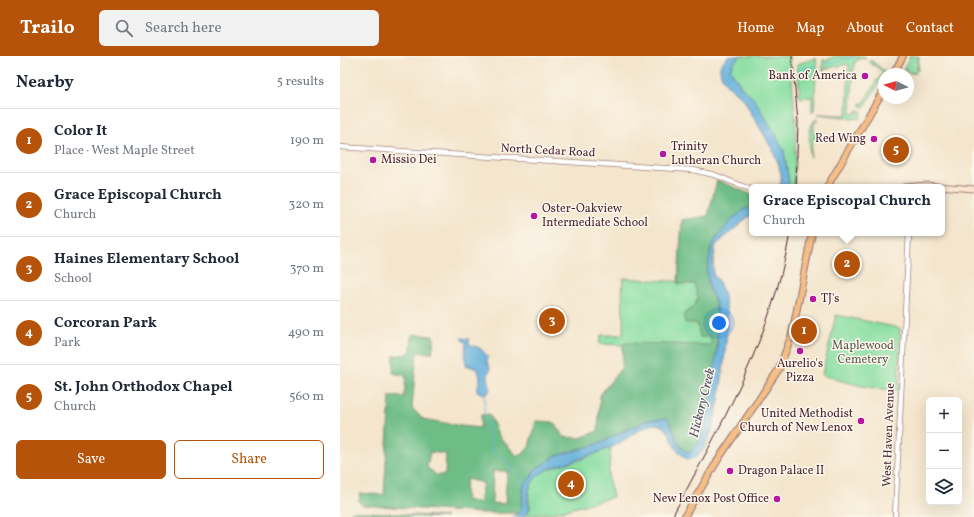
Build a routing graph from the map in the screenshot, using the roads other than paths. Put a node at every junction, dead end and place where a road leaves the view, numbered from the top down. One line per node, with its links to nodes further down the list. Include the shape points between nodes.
1 (903, 56): 2 (main road)
2 (896, 68)
3 (878, 99): 5 (main road)
4 (340, 147): 7 (street, North Cedar Road, via 693,170 715,175)
5 (829, 184)
6 (945, 187): 8 (main road)
7 (749, 189)
8 (974, 189)
9 (811, 236): 11 (main road, via 792,332 779,369 719,458)
10 (909, 236): 12 (street, West Haven Avenue)
11 (684, 517)
12 (896, 517)

